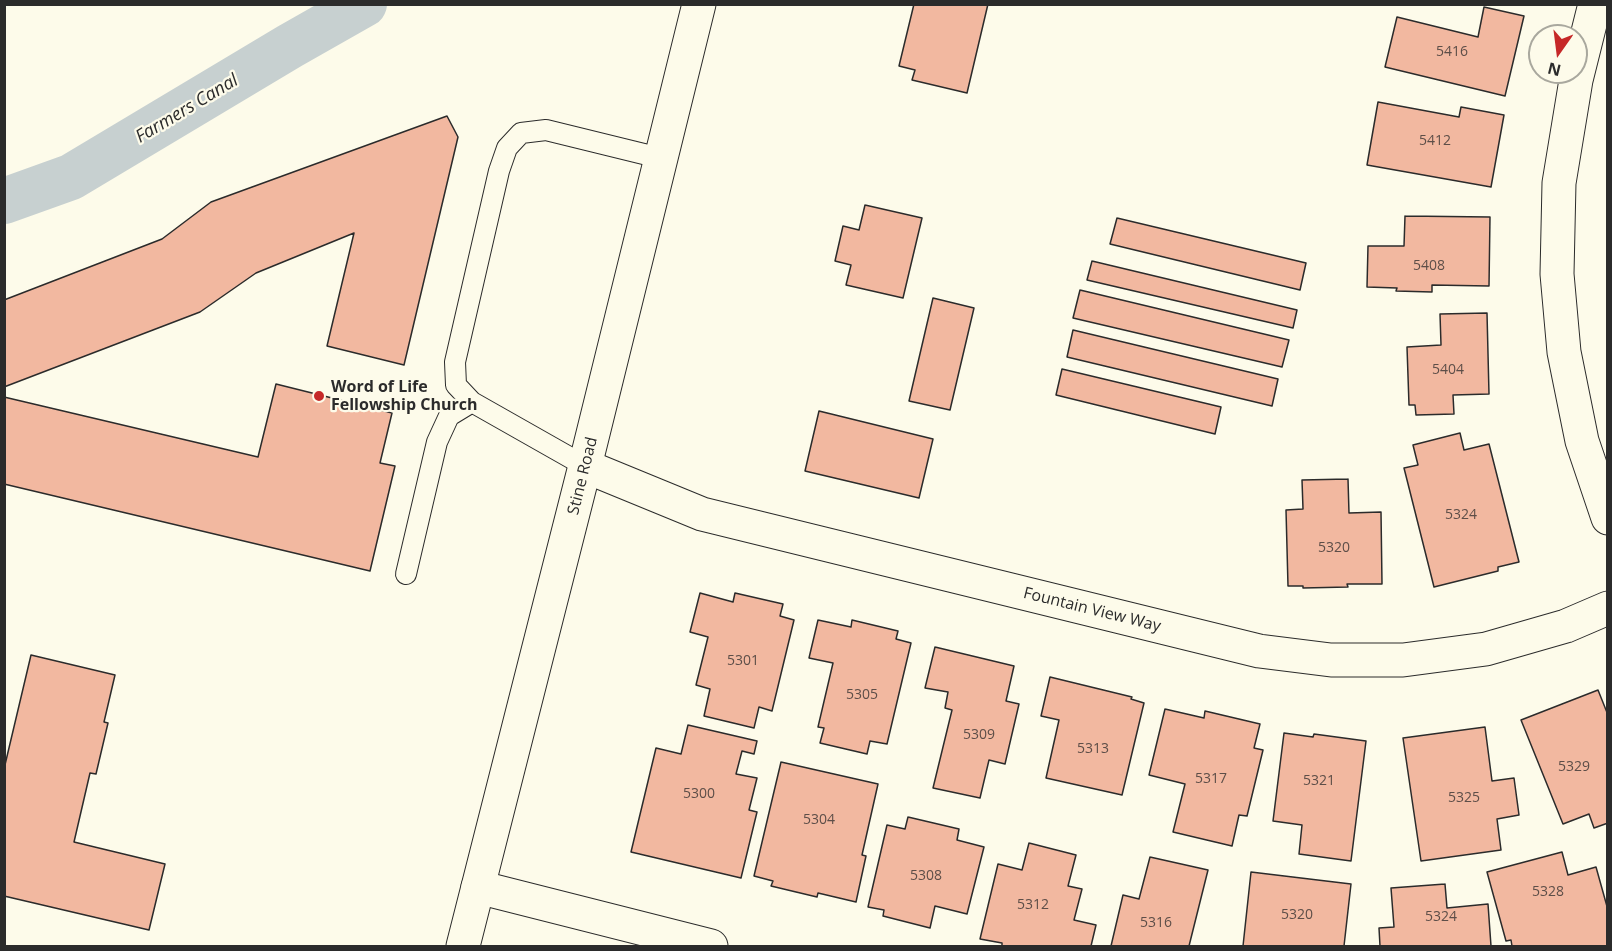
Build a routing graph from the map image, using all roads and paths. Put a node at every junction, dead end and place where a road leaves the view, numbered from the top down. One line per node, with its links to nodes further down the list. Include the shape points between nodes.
1 (699, 4): 3 (street, Stine Road)
2 (1595, 4): 6 (street, via 1576,81 1559,183 1557,274 1564,352 1582,441)
3 (660, 158): 4 (lane, via 546,130 521,133 507,148 455,362 456,385); 5 (street, Stine Road)
4 (472, 402): 5 (lane); 7 (lane, via 449,416 437,442)
5 (585, 466): 8 (street, Fountain View Way, via 702,514 1259,651 1331,660 1403,660 1486,649 1566,627); 9 (street, Stine Road)
6 (1608, 518)
7 (406, 574)
8 (1608, 608)
9 (478, 887): 10 (street, Stine Road); 11 (street)
10 (463, 946)
11 (711, 946)

